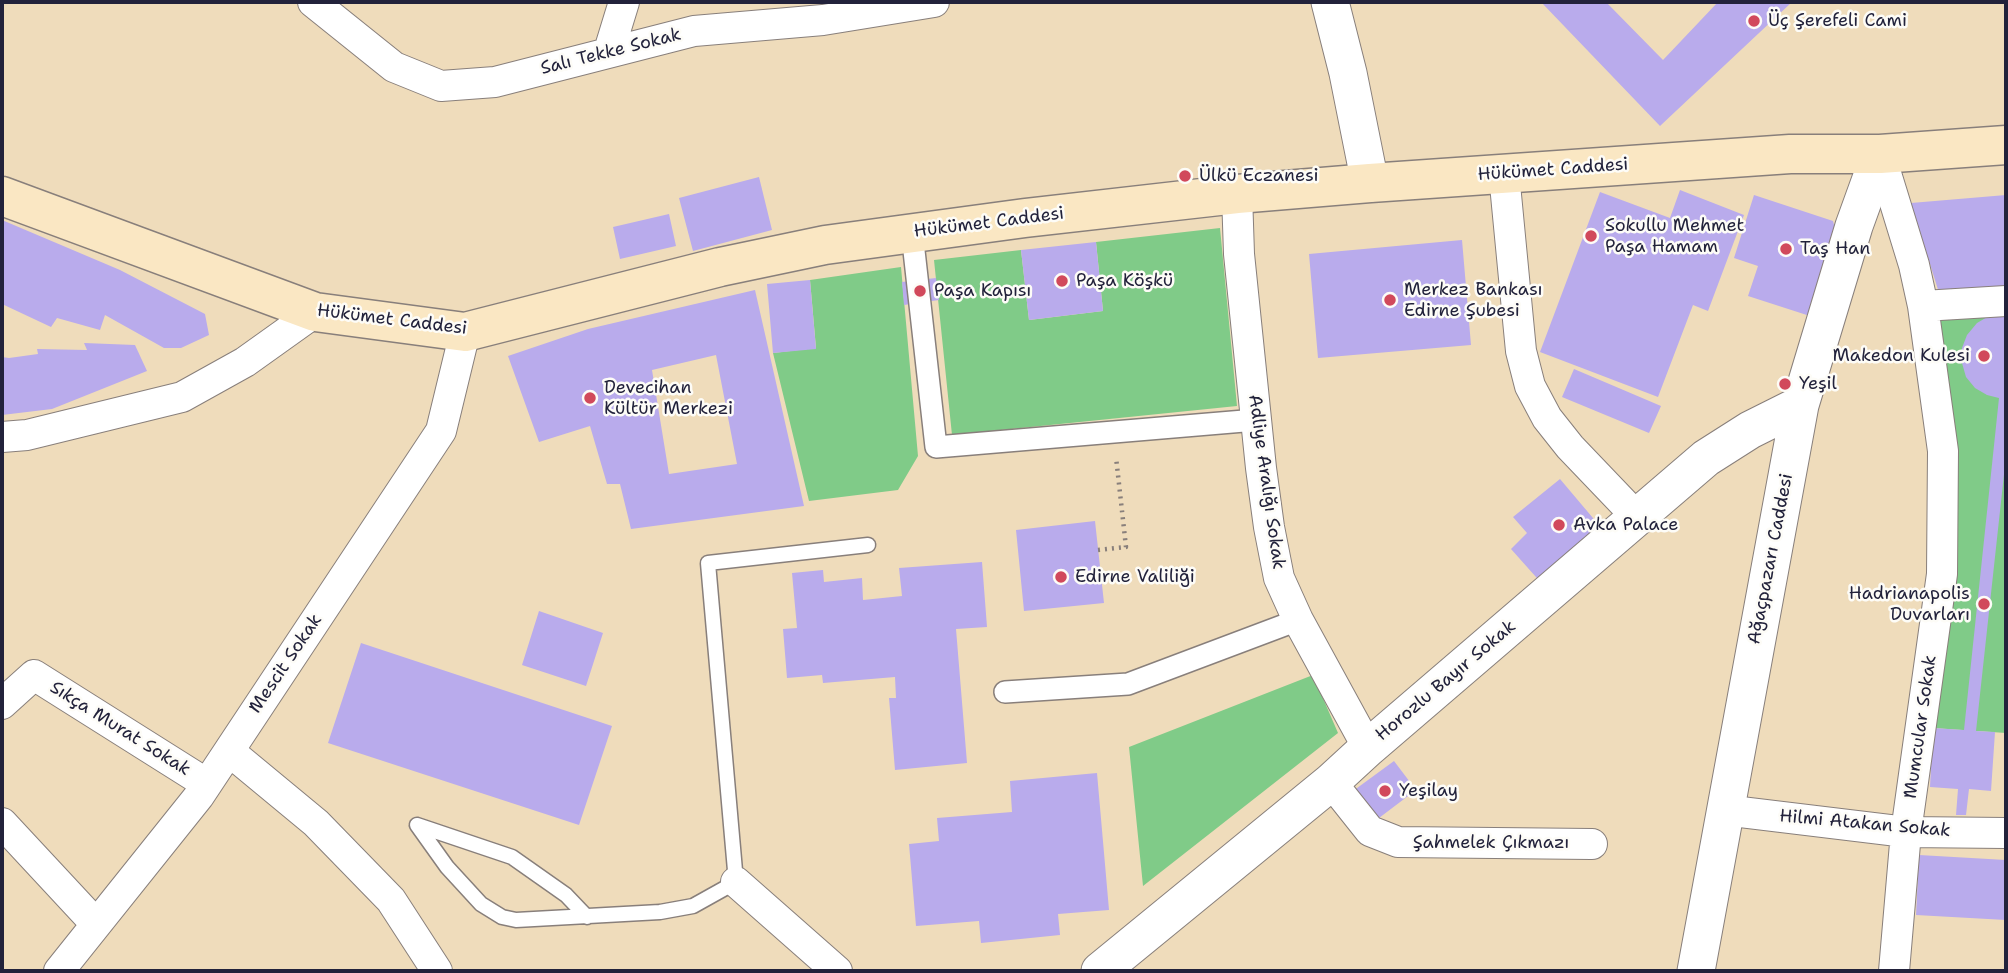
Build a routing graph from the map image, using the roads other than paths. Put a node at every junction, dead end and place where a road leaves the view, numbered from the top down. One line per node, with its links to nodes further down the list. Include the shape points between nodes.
1 (313, 2): 6 (street, Salı Tekke Sokak, via 394,68 441,86 495,82)
2 (624, 2): 6 (street)
3 (934, 2): 5 (street, Salı Tekke Sokak)
4 (1330, 2): 10 (street)
5 (824, 11): 6 (street, Salı Tekke Sokak, via 694,31)
6 (609, 51)
7 (2006, 145): 8 (main road, Hükümet Caddesi)
8 (1880, 154): 9 (main road, Hükümet Caddesi, via 1790,154); 15 (street, Mumcular Sokak); 18 (street, Ağaçpazarı Caddesi)
9 (1504, 174): 10 (main road, Hükümet Caddesi); 21 (street, via 1521,351 1530,386 1570,447)
10 (1370, 183): 11 (main road, Hükümet Caddesi)
11 (1237, 194): 13 (main road, Hükümet Caddesi); 19 (street, Adliye Aralığı Sokak)
12 (2, 196): 16 (main road, Hükümet Caddesi)
13 (912, 233): 17 (main road, Hükümet Caddesi, via 720,267); 19 (street, via 936,447)
14 (2006, 300): 15 (street)
15 (1923, 306): 32 (street, Mumcular Sokak, via 1943,451 1942,574)
16 (315, 312): 17 (main road, Hükümet Caddesi); 20 (street, via 245,362 182,397)
17 (465, 332): 27 (street, Mescit Sokak, via 441,431)
18 (1800, 405): 21 (street, Horozlu Bayır Sokak, via 1706,458); 30 (street, Ağaçpazarı Caddesi)
19 (1256, 420): 23 (street, Adliye Aralığı Sokak, via 1279,578)
20 (2, 437)
21 (1636, 516): 26 (street, Horozlu Bayır Sokak)
22 (868, 545): 35 (lane, via 708,562)
23 (1298, 620): 24 (street, via 1128,684); 26 (street, Adliye Aralığı Sokak)
24 (1005, 692)
25 (2, 704): 29 (street, Sıkça Murat Sokak, via 34,675)
26 (1368, 748): 28 (street, Horozlu Bayır Sokak)
27 (229, 751): 29 (street, Mescit Sokak); 39 (street, via 316,823 391,900)
28 (1331, 782): 34 (street, Şahmelek Çıkmazı, via 1370,831 1398,842); 41 (street, Horozlu Bayır Sokak)
29 (207, 783): 37 (street, Mescit Sokak)
30 (1724, 810): 32 (street, Hilmi Atakan Sokak); 42 (street, Ağaçpazarı Caddesi)
31 (2, 823): 37 (street)
32 (1906, 832): 33 (street, Hilmi Atakan Sokak); 43 (street, Mumcular Sokak)
33 (2006, 833)
34 (1592, 844)
35 (736, 882): 36 (lane, via 693,906); 40 (street)
36 (587, 917): 36 (lane, via 566,895 512,857 417,825 447,867 491,912 516,920)
37 (96, 924): 38 (street, Mescit Sokak)
38 (59, 971)
39 (437, 971)
40 (837, 971)
41 (1100, 971)
42 (1696, 971)
43 (1894, 971)

